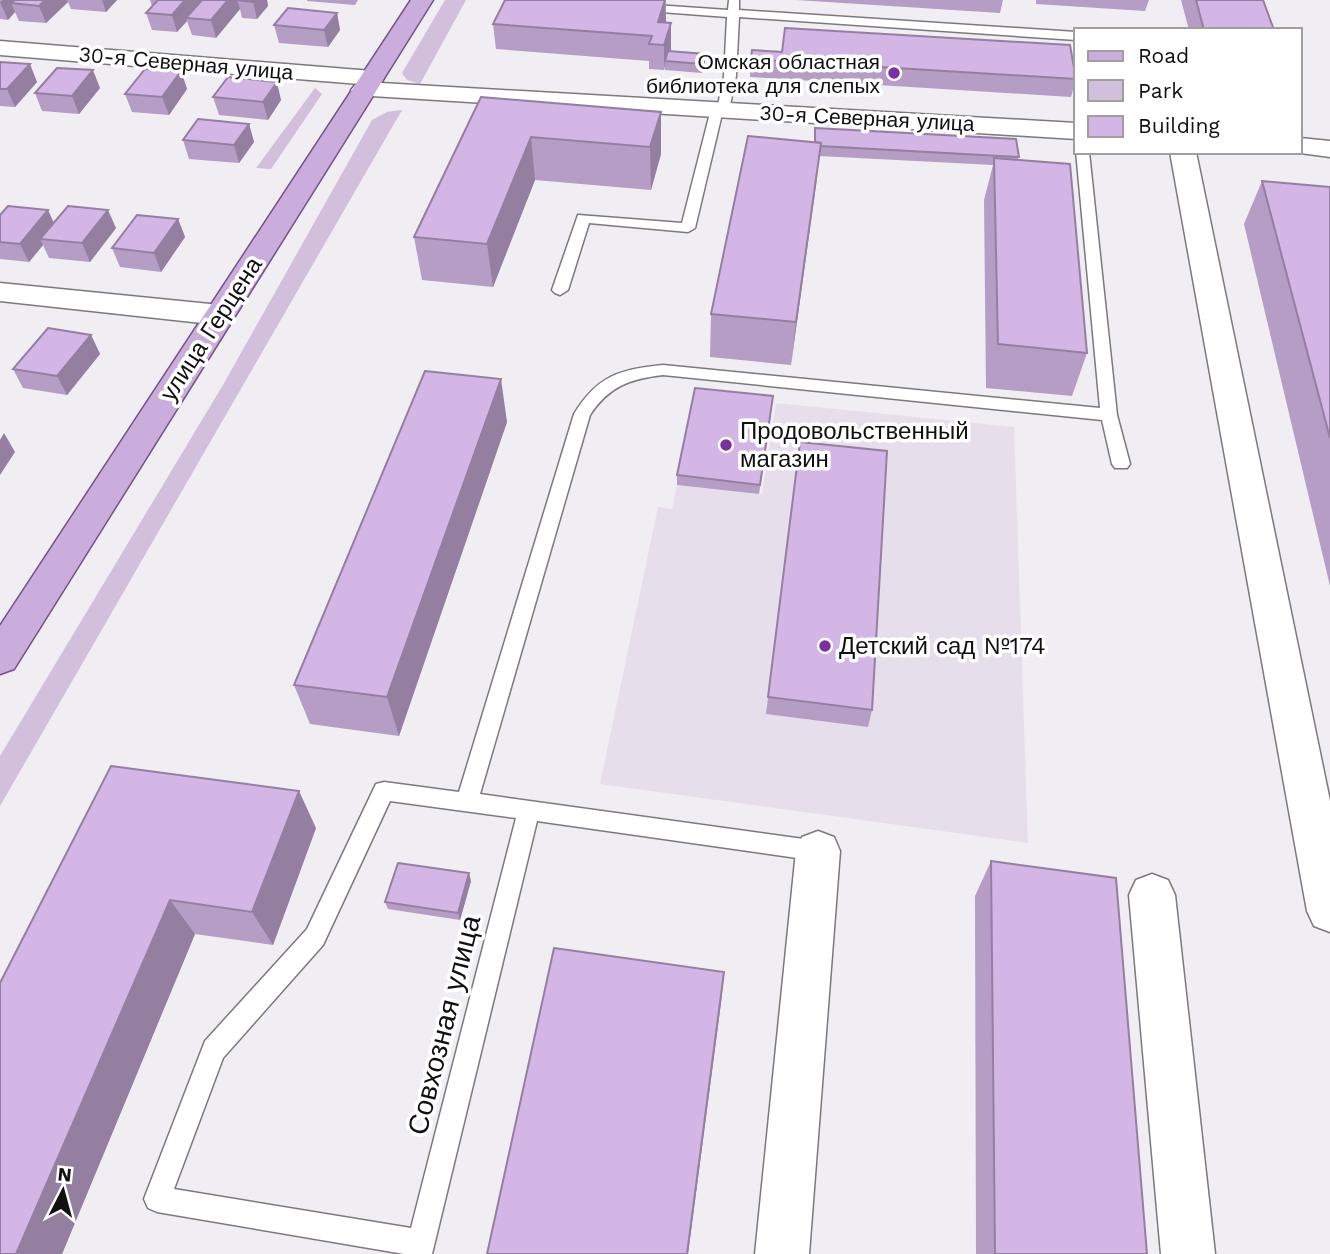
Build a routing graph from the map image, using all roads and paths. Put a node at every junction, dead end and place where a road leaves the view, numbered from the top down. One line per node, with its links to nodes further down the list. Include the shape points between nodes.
1 (422, 0): 6 (main road, улица Герцена)
2 (650, 0): 3 (lane, via 648,8)
3 (734, 7): 4 (lane); 7 (lane, via 730,76)
4 (1074, 36)
5 (0, 47): 6 (street, 30-я Северная улица)
6 (368, 84): 7 (street, 30-я Северная улица); 15 (main road, улица Герцена)
7 (720, 110): 8 (street, 30-я Северная улица); 13 (lane, via 688,228 583,218)
8 (1074, 131)
9 (1302, 146): 10 (street)
10 (1330, 149)
11 (1082, 154): 16 (lane)
12 (1183, 154): 23 (street)
13 (560, 290)
14 (0, 292): 15 (street)
15 (220, 315): 18 (main road, улица Герцена)
16 (1109, 415): 17 (lane); 19 (lane, via 663,370 638,372 596,391 582,414)
17 (1121, 464)
18 (0, 658)
19 (467, 802): 20 (lane); 24 (lane, via 384,791 315,937 214,1050 158,1199)
20 (529, 811): 21 (lane); 24 (lane, Совхозная улица)
21 (818, 851): 25 (street)
22 (1152, 895): 26 (street)
23 (1330, 911)
24 (419, 1248)
25 (782, 1254)
26 (1188, 1254)

